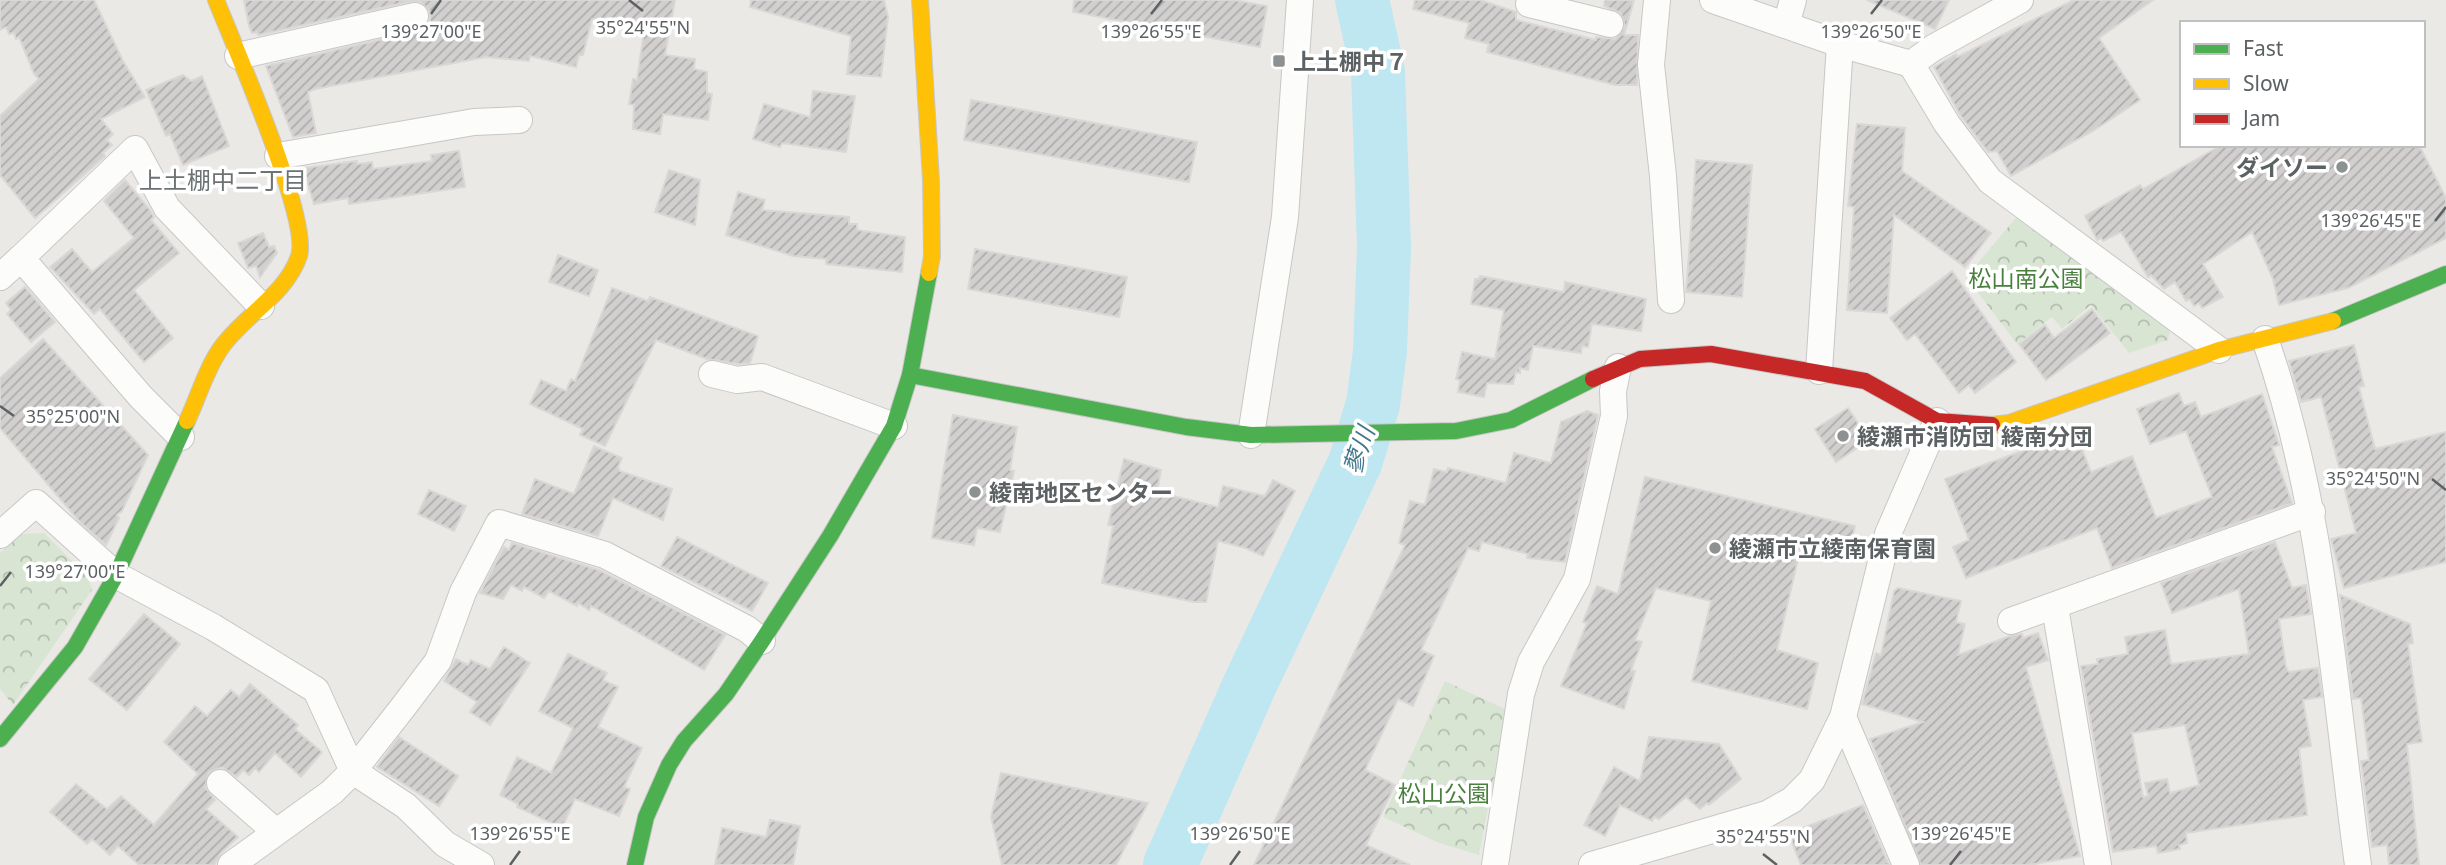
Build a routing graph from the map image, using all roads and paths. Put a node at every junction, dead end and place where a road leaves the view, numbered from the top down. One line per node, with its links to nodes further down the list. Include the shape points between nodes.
1 (216, 0): 13 (street)
2 (920, 0): 27 (street, via 932,256)
3 (1300, 0): 30 (street, via 1284,218)
4 (1657, 0): 20 (street, via 1651,65)
5 (1713, 0): 9 (street)
6 (2020, 0): 14 (street)
7 (1529, 4): 8 (street)
8 (1577, 8): 11 (street)
9 (1790, 12): 12 (street)
10 (415, 16): 13 (street)
11 (1610, 24)
12 (1840, 44): 14 (street); 25 (street)
13 (238, 56): 16 (street)
14 (1911, 64): 23 (street, via 1947,124 1990,181)
15 (519, 120): 16 (street, via 474,122)
16 (278, 156): 21 (street, via 300,254 287,279)
17 (21, 258): 19 (street); 21 (street, via 135,149 167,208); 31 (street)
18 (2446, 274): 22 (street, via 2352,314)
19 (0, 277)
20 (1671, 300)
21 (261, 306): 31 (street, via 220,349)
22 (2265, 339): 23 (street); 32 (street, via 2295,434)
23 (2219, 350): 28 (street, via 2009,423 1985,426)
24 (1618, 367): 25 (street, via 1652,358 1711,354); 30 (street, via 1511,420 1456,431); 46 (street, via 1613,391 1615,416 1577,579 1531,662 1521,694)
25 (1819, 371): 28 (street, via 1865,380)
26 (712, 374): 29 (street, via 737,380 762,377)
27 (910, 375): 29 (street); 30 (street)
28 (1937, 421): 38 (street, via 1888,534)
29 (894, 426): 37 (street)
30 (1251, 435)
31 (181, 437): 34 (street)
32 (2312, 512): 35 (street); 50 (street)
33 (0, 535): 34 (street, via 36,503)
34 (116, 575): 39 (street, via 75,647); 40 (street, via 316,690)
35 (2055, 607): 36 (street); 49 (street)
36 (2011, 621)
37 (762, 641): 40 (street, via 605,555 499,523 463,592 438,661); 45 (street, via 669,765 646,817)
38 (1843, 716): 47 (street, via 1812,780 1792,800 1768,814); 48 (street)
39 (0, 739)
40 (353, 771): 42 (street, via 332,792); 44 (street, via 406,806 444,844)
41 (220, 783): 42 (street)
42 (275, 831): 43 (street)
43 (230, 865)
44 (481, 865)
45 (635, 865)
46 (1494, 865)
47 (1592, 865)
48 (1906, 865)
49 (2098, 865)
50 (2358, 865)

